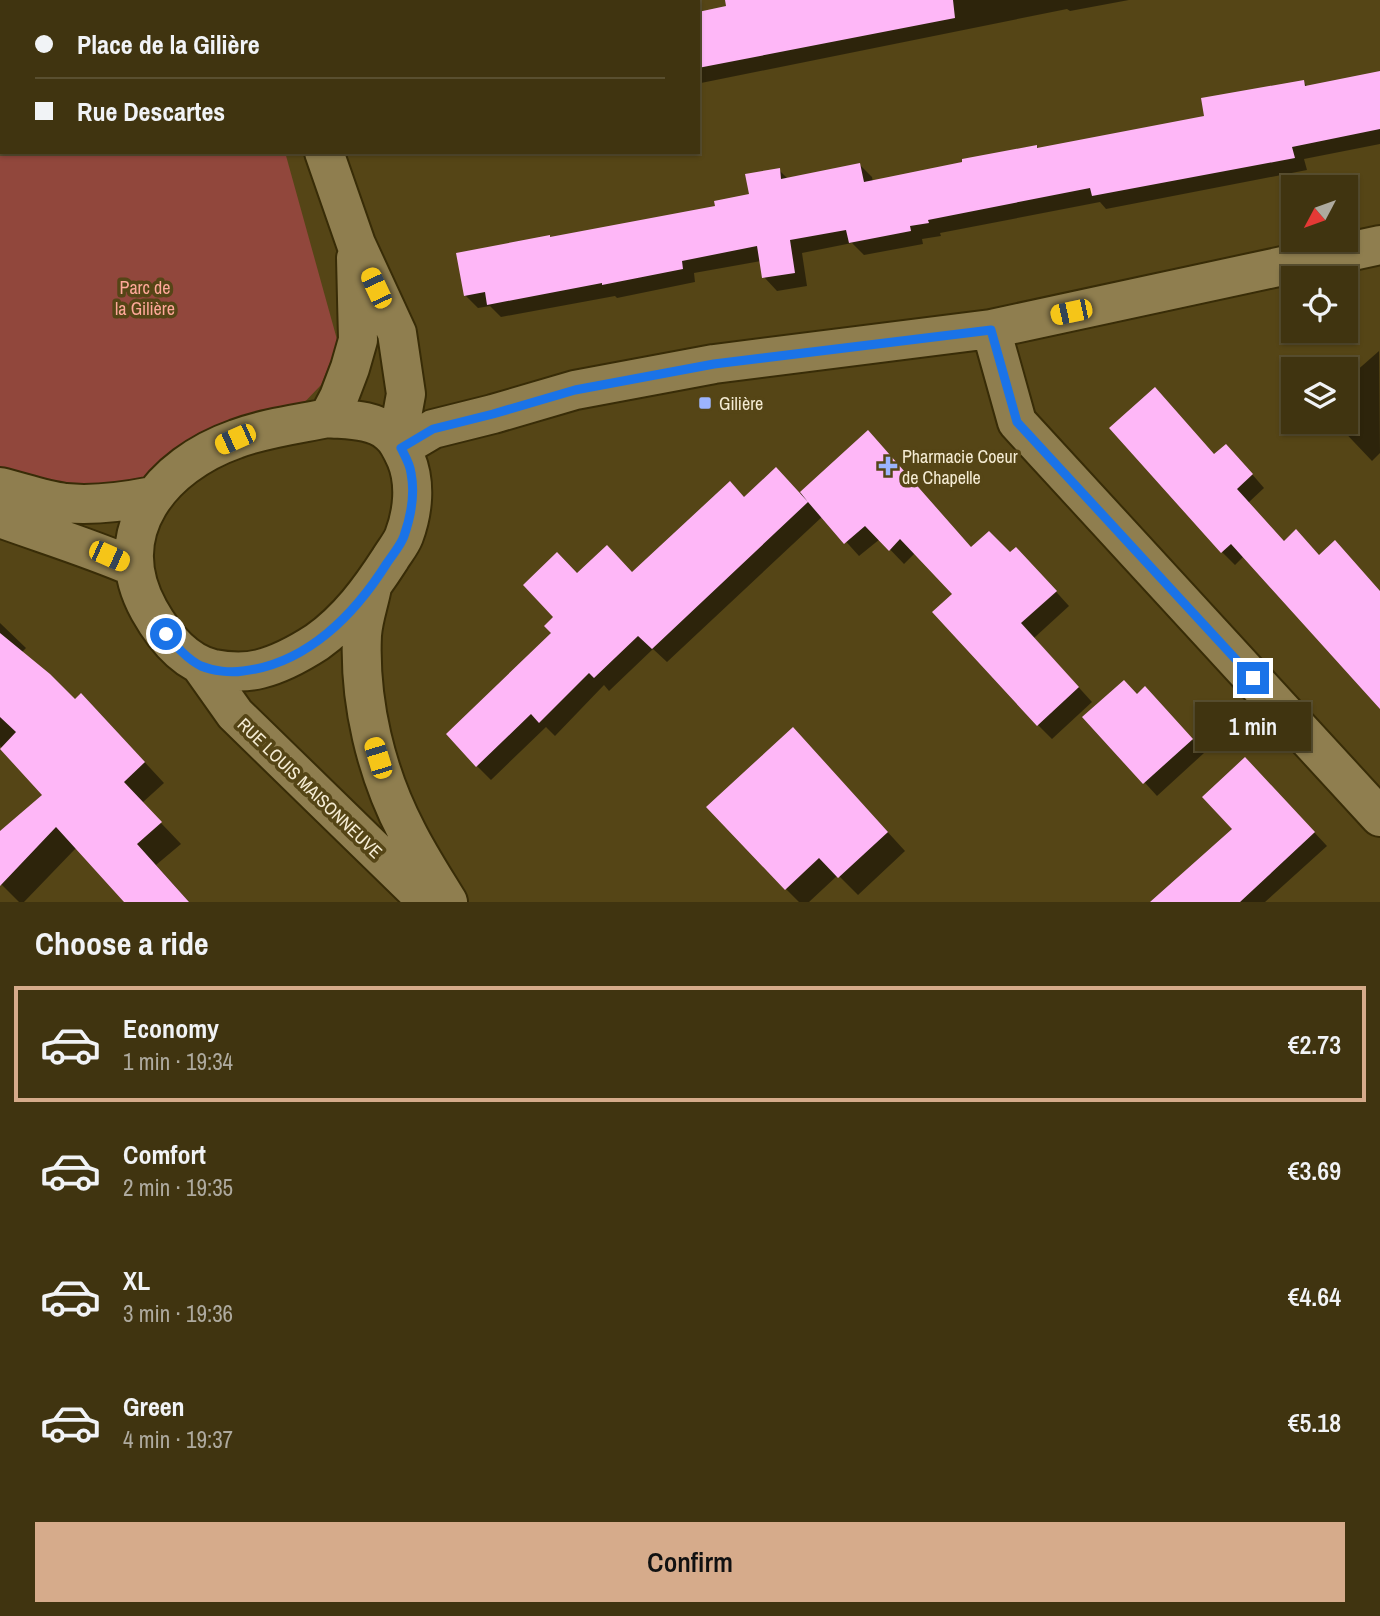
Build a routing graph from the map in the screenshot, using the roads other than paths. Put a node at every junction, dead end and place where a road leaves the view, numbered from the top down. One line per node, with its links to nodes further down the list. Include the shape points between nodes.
1 (325, 154): 2 (street)
2 (356, 244): 5 (street, via 358,340 340,397); 6 (street, via 397,332 406,394)
3 (1380, 245): 4 (street)
4 (991, 330): 6 (street, via 714,364 575,390); 13 (street, via 1017,422)
5 (328, 418): 6 (street, via 378,426); 8 (street, via 235,439 176,472)
6 (396, 441): 11 (street, via 411,471 413,497 404,537)
7 (0, 487): 8 (street, via 62,503 121,503)
8 (153, 496): 10 (street, via 135,539)
9 (0, 517): 10 (street)
10 (134, 567): 12 (street, via 150,612 180,651)
11 (372, 587): 12 (street, via 318,641 288,659 230,673); 15 (street, RUE LOUIS MAISONNEUVE, via 362,633 371,734 406,831)
12 (201, 666): 14 (street, RUE LOUIS MAISONNEUVE, via 234,713)
13 (1380, 817)
14 (428, 902)
15 (448, 902)

